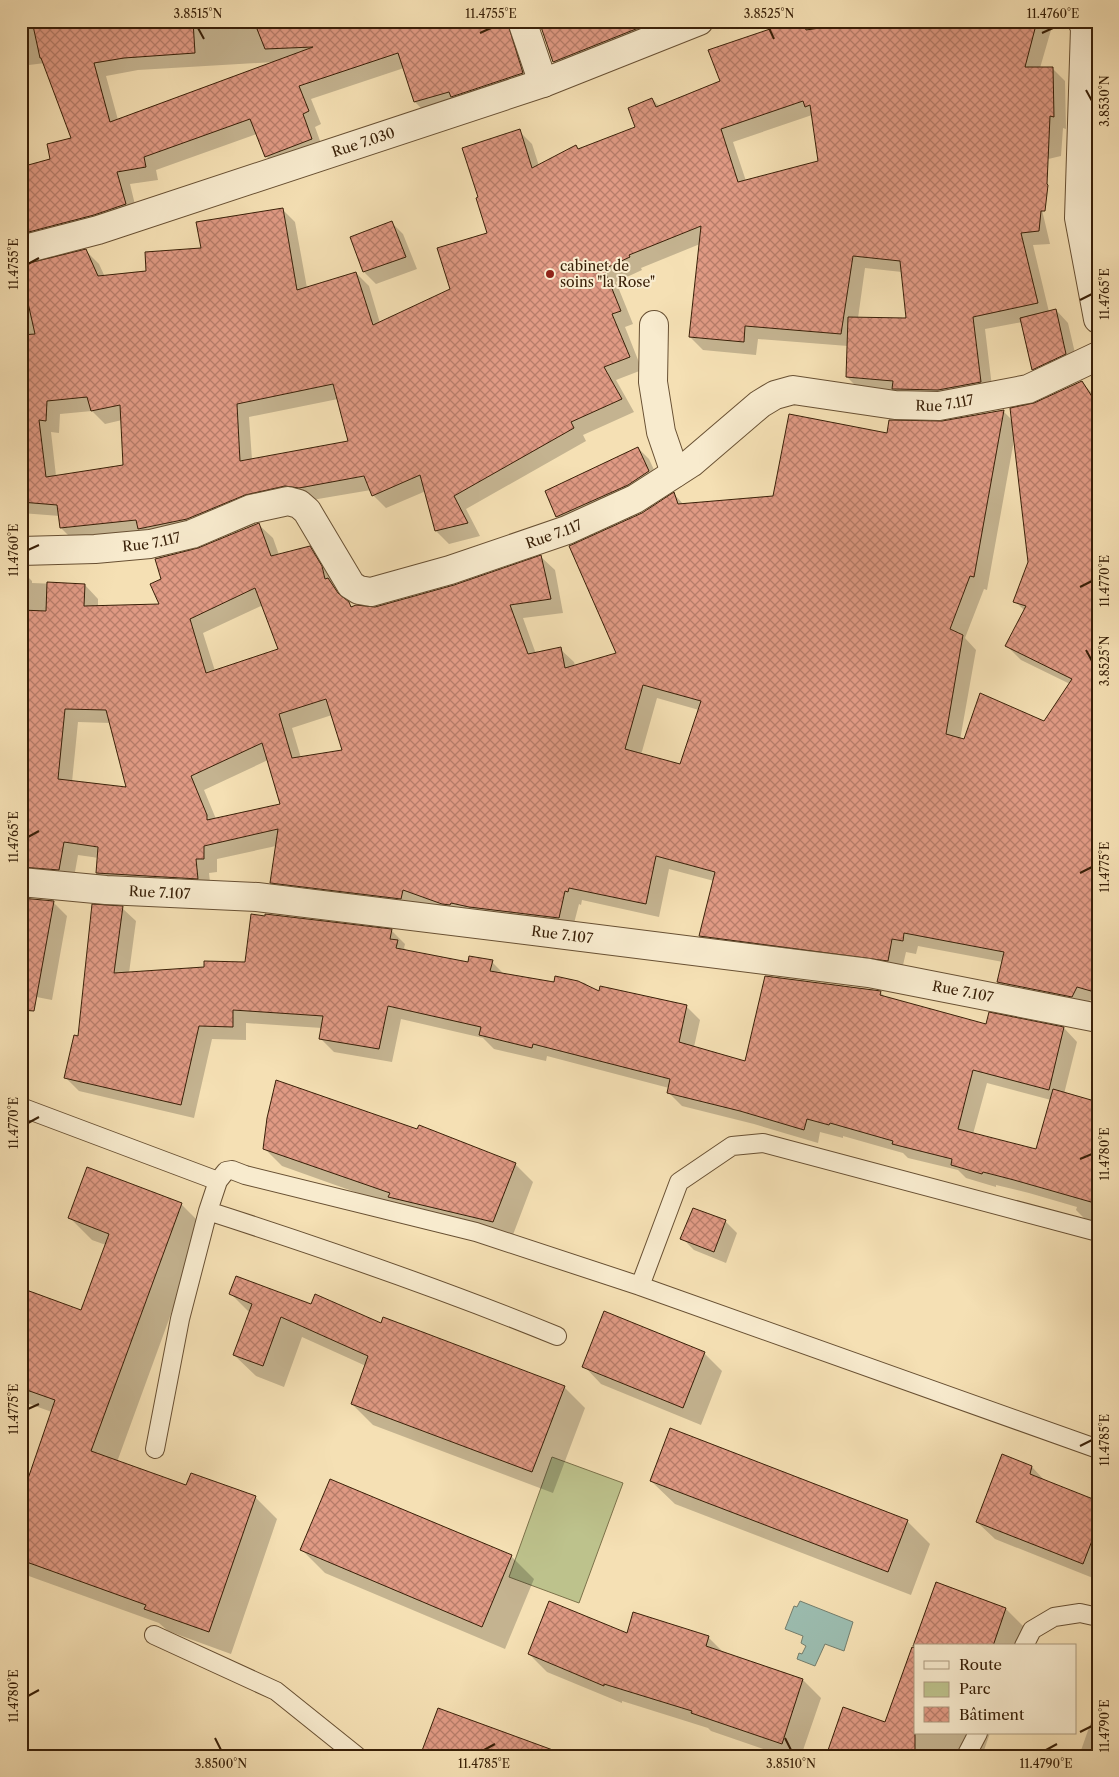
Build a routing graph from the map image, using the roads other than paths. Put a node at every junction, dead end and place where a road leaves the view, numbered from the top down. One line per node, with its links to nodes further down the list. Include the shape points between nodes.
1 (522, 21): 4 (street)
2 (699, 21): 4 (street, Rue 7.030)
3 (1082, 21): 6 (street, via 1085,28 1079,218)
4 (543, 83): 5 (street, Rue 7.030, via 98,230)
5 (21, 250)
6 (1098, 320)
7 (654, 325): 9 (street, via 653,382 661,432)
8 (1098, 356): 9 (street, Rue 7.117, via 1028,389 939,406 895,405 793,390 760,404)
9 (675, 473): 10 (street, Rue 7.117, via 635,499 567,530 450,570 371,592 351,585 307,511 300,504 288,501 251,509 192,534 150,544)
10 (21, 551)
11 (21, 882): 12 (street, Rue 7.107, via 106,890 257,897 869,973)
12 (1098, 1018)
13 (21, 1107): 14 (lane)
14 (218, 1181): 15 (lane); 17 (lane, via 226,1171 232,1170 476,1232)
15 (208, 1211): 18 (lane, via 316,1245); 19 (lane, via 180,1319)
16 (1098, 1232): 17 (lane, via 763,1143 732,1146 679,1182)
17 (640, 1286): 20 (lane)
18 (557, 1336)
19 (155, 1449)
20 (1098, 1449)
21 (1098, 1617): 23 (lane, via 1080,1613 1054,1617 1032,1630)
22 (154, 1635): 25 (lane, via 276,1691)
23 (1025, 1644)
24 (977, 1734): 26 (lane)
25 (357, 1756)
26 (966, 1756)

